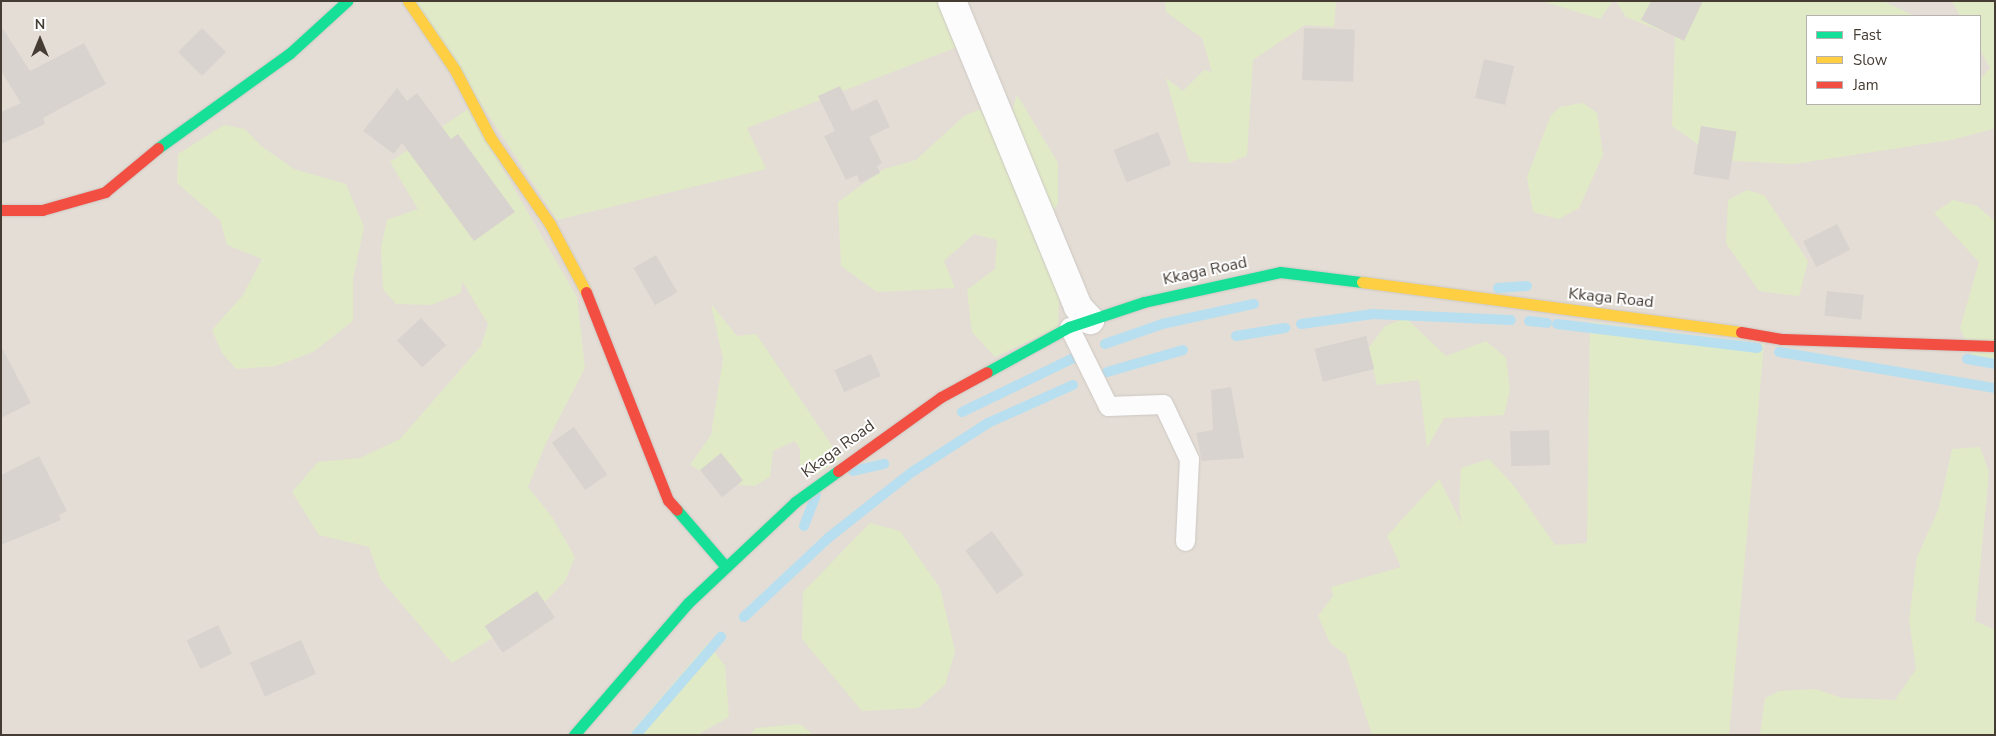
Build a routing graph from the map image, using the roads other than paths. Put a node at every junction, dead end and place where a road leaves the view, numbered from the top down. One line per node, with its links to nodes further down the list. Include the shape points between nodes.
1 (347, 1): 4 (street, via 289,54 154,151 105,192 42,210)
2 (408, 1): 8 (street, via 455,70 490,137 550,224 583,286 668,500)
3 (952, 1): 5 (street, via 1078,307)
4 (1, 210)
5 (1079, 324): 6 (street, Kkaga Road, via 1182,292 1280,272 1696,324 1782,339); 7 (lane, via 1108,406 1163,404 1189,459); 8 (street, Kkaga Road, via 912,415 795,502)
6 (1995, 346)
7 (1185, 541)
8 (726, 567): 9 (street, Kkaga Road, via 688,603)
9 (574, 735)

